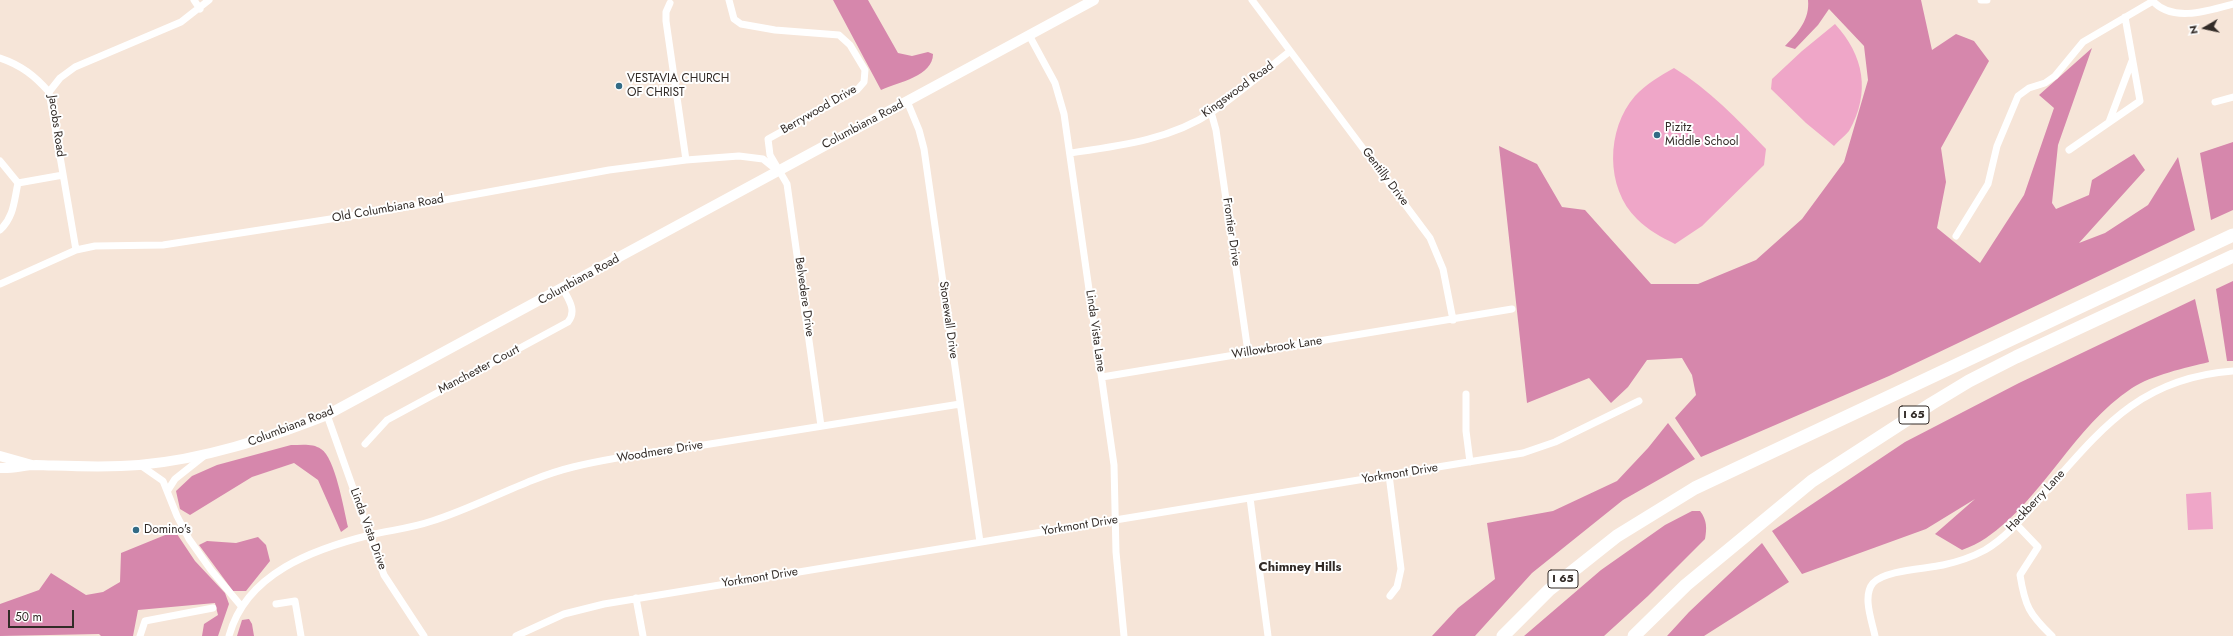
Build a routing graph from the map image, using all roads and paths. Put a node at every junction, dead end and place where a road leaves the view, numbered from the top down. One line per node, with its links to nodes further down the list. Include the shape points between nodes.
1 (194, 0): 11 (street)
2 (209, 0): 11 (street, Jacobs Road)
3 (729, 0): 27 (street, Berrywood Drive, via 734,19 741,24 775,30 839,35 850,45 865,70 864,82 857,90 768,139 770,155)
4 (1094, 0): 13 (main road, Columbiana Road)
5 (1252, 0): 14 (street, Gentilly Drive)
6 (1981, 0): 7 (street)
7 (1987, 0)
8 (2152, 0): 10 (street, via 2167,12 2191,13); 12 (street)
9 (670, 3): 25 (street, via 666,12 666,22)
10 (2233, 4)
11 (200, 9): 17 (street, Jacobs Road, via 181,22 75,67 60,78)
12 (2125, 17): 16 (street); 32 (street, via 2083,42 2045,83 2029,88 2018,96 1997,146 1988,184)
13 (1029, 35): 19 (main road, Columbiana Road); 24 (street, Linda Vista Lane, via 1059,94)
14 (1289, 52): 21 (street, Kingswood Road); 38 (street, Gentilly Drive, via 1430,238 1443,269)
15 (0, 58): 17 (street, via 16,63 36,77)
16 (2132, 60): 22 (street); 22 (street, via 2140,101)
17 (49, 92): 28 (street, Jacobs Road)
18 (2233, 97): 20 (street)
19 (907, 101): 27 (main road, Columbiana Road); 44 (street, Stonewall Drive, via 924,149)
20 (2215, 102)
21 (1211, 112): 24 (street, Kingswood Road, via 1151,139); 39 (street, Frontier Drive, via 1216,130)
22 (2109, 122): 23 (street)
23 (2069, 150)
24 (1070, 153): 41 (street, Linda Vista Lane)
25 (686, 160): 27 (street, Old Columbiana Road, via 752,156 763,159); 33 (street, Old Columbiana Road, via 609,170 395,209 163,245 95,246)
26 (0, 161): 29 (street)
27 (778, 170): 36 (main road, Columbiana Road); 46 (street, Belvedere Drive, via 787,184)
28 (63, 175): 29 (street); 33 (street, Jacobs Road)
29 (18, 183): 30 (street, via 14,207 6,224)
30 (0, 230)
31 (2233, 235): 74 (highway, I 65, via 1694,488 1618,536 1549,590)
32 (1956, 236)
33 (76, 250): 35 (street, Old Columbiana Road)
34 (2233, 256): 75 (highway, I 65, via 2016,357 1931,404 1812,481 1686,585)
35 (0, 284)
36 (563, 289): 45 (main road, Columbiana Road); 47 (street, Manchester Court, via 573,310 568,322 387,420)
37 (1512, 309): 38 (street)
38 (1453, 320): 39 (street, Willowbrook Lane)
39 (1248, 352): 41 (street, Willowbrook Lane)
40 (2233, 371): 58 (street, Hackberry Lane, via 2214,372 2176,381 2126,408 2097,434)
41 (1102, 377): 57 (street, Linda Vista Lane, via 1114,465)
42 (1466, 394): 50 (street, via 1466,431)
43 (1639, 401): 50 (street, Yorkmont Drive, via 1544,447)
44 (960, 404): 46 (street, Woodmere Drive); 60 (street, Stonewall Drive)
45 (327, 415): 48 (main road, Columbiana Road, via 272,437); 59 (street, Linda Vista Drive)
46 (821, 426): 59 (street, Woodmere Drive, via 573,467 538,478 453,515)
47 (365, 444)
48 (205, 455): 52 (main road, Columbiana Road); 55 (street, via 176,479)
49 (0, 456): 51 (main road, Columbiana Road)
50 (1470, 462): 54 (street, Yorkmont Drive)
51 (34, 465): 52 (main road, Columbiana Road); 53 (main road, Columbiana Road, via 14,469)
52 (140, 465): 55 (street, via 163,481)
53 (0, 468)
54 (1389, 475): 56 (street, Yorkmont Drive); 61 (street, via 1401,569 1397,587)
55 (168, 490): 64 (street, via 189,539)
56 (1250, 498): 57 (street, Yorkmont Drive); 73 (street)
57 (1115, 520): 60 (street, Yorkmont Drive); 72 (street, Linda Vista Lane)
58 (2016, 524): 76 (street, Hackberry Lane, via 1995,543 1975,555 1876,580 1869,597); 77 (street, via 2038,546 2020,575 2023,595 2033,618)
59 (369, 535): 64 (street, Woodmere Drive, via 303,557 288,565 258,587); 69 (street, Linda Vista Drive, via 387,580)
60 (980, 542): 62 (street, Yorkmont Drive)
61 (1390, 596)
62 (636, 598): 70 (street, Yorkmont Drive, via 564,614); 71 (street)
63 (276, 604): 68 (street, via 295,601)
64 (242, 607): 67 (street, Woodmere Drive)
65 (213, 608): 66 (street, via 145,621)
66 (140, 636)
67 (230, 636)
68 (301, 636)
69 (424, 636)
70 (516, 636)
71 (643, 636)
72 (1124, 636)
73 (1268, 636)
74 (1503, 636)
75 (1634, 636)
76 (1875, 636)
77 (2052, 636)

